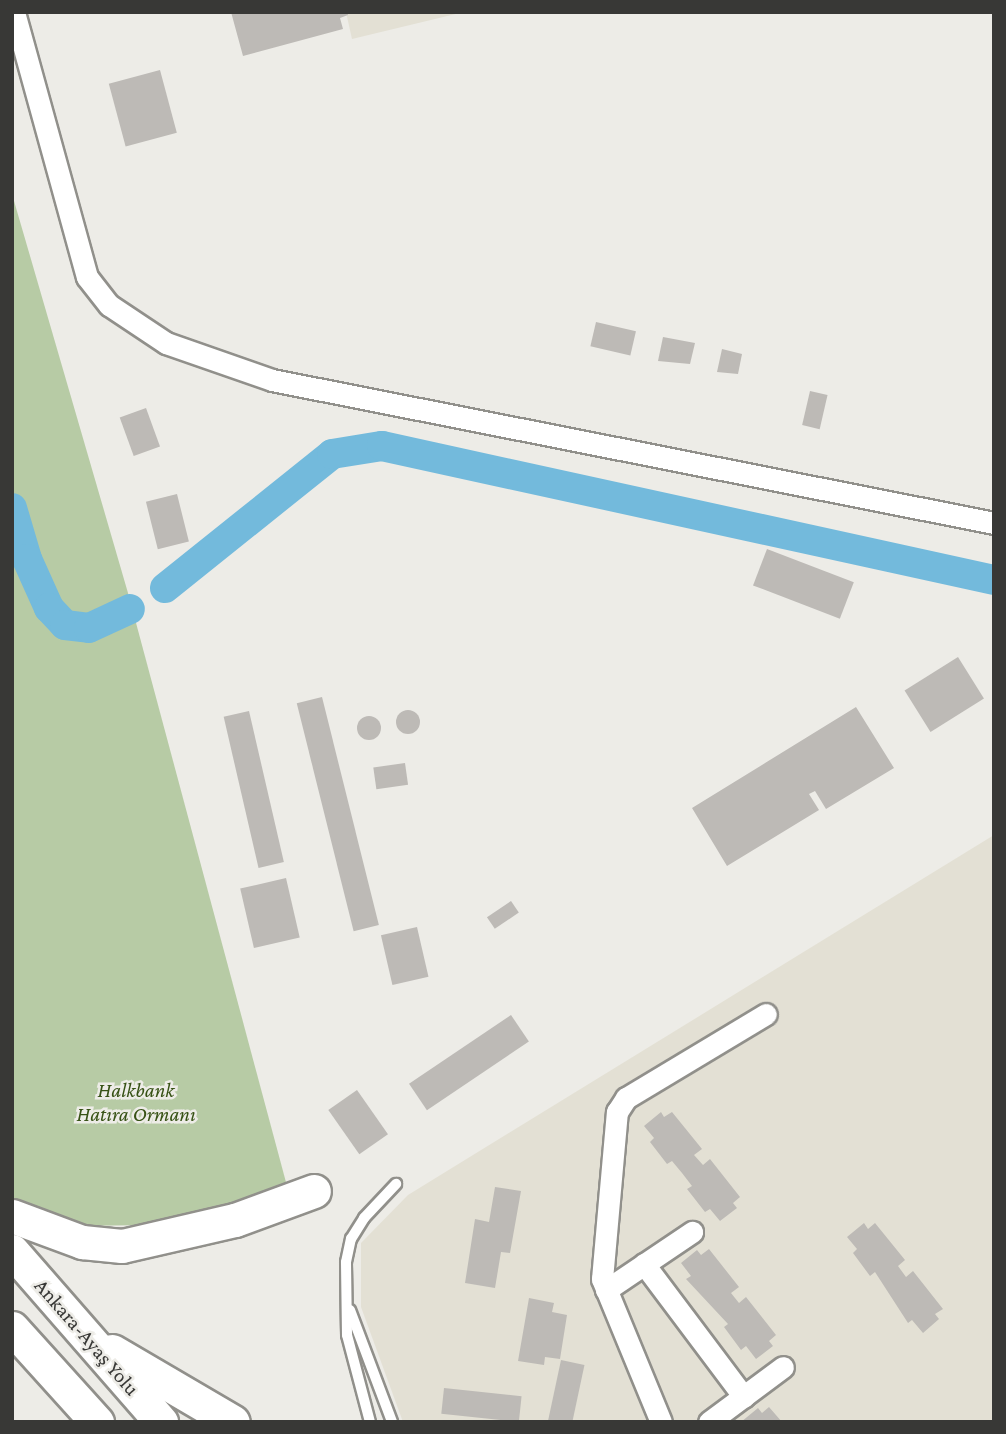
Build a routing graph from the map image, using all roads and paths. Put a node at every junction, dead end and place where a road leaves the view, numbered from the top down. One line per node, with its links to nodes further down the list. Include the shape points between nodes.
1 (14, 12): 2 (street, via 87,277 110,304 166,343 272,380)
2 (994, 523)
3 (766, 1014): 10 (street, via 626,1098 617,1112 602,1279)
4 (396, 1184): 11 (lane, via 351,1240)
5 (314, 1191): 6 (highway, via 235,1220 122,1246 82,1242)
6 (12, 1216)
7 (692, 1232): 9 (street)
8 (12, 1251): 13 (highway, Ankara-Ayaş Yolu)
9 (644, 1264): 10 (street); 15 (street)
10 (606, 1290): 21 (street)
11 (345, 1297): 19 (lane, via 347,1335); 20 (lane)
12 (12, 1328): 16 (highway)
13 (83, 1334): 17 (highway, Ankara-Ayaş Yolu); 18 (highway)
14 (783, 1367): 15 (street)
15 (744, 1397): 22 (street)
16 (97, 1422)
17 (161, 1422)
18 (233, 1422)
19 (370, 1422)
20 (392, 1422)
21 (661, 1422)
22 (709, 1422)

